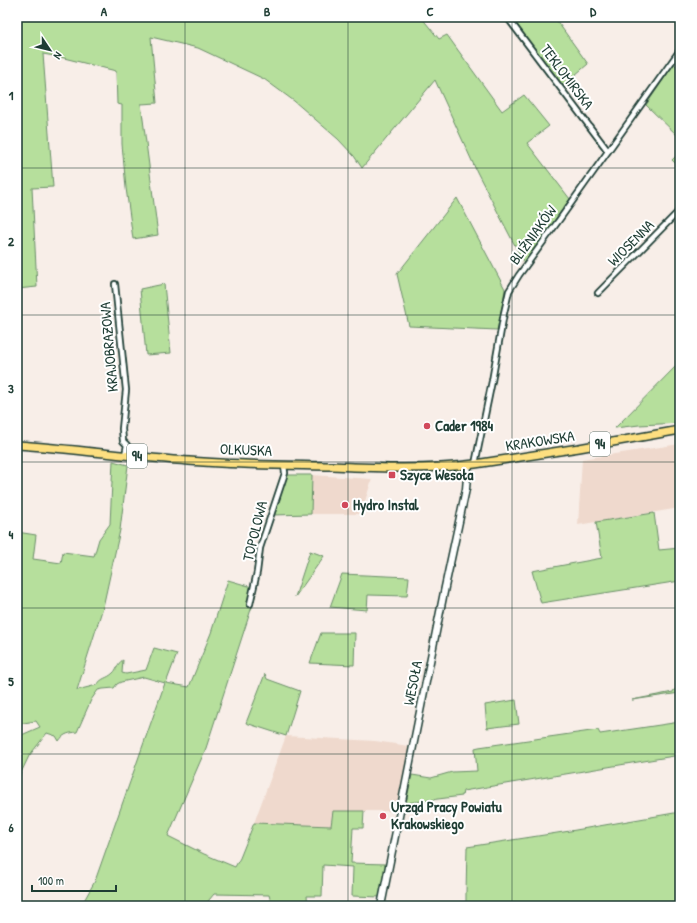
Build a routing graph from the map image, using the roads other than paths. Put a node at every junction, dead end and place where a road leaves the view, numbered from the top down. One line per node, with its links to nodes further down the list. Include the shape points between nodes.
1 (507, 17): 3 (street, TEKLOMIRSKA)
2 (680, 50): 3 (street, BLIŹNIAKÓW)
3 (608, 152): 11 (street, BLIŹNIAKÓW, via 509,291 492,381)
4 (680, 210): 6 (street, WIOSENNA)
5 (115, 284): 9 (street, KRAJOBRAZOWA, via 126,390 122,429 126,445)
6 (598, 293)
7 (680, 430): 11 (main road, KRAKOWSKA / 94)
8 (17, 445): 9 (main road, OLKUSKA / 94)
9 (125, 455): 10 (main road, OLKUSKA / 94)
10 (284, 465): 11 (main road, OLKUSKA / 94, via 403,468); 12 (street, TOPOLOWA, via 285,473 260,548)
11 (471, 465): 13 (street, WESOŁA)
12 (250, 604)
13 (381, 906)

